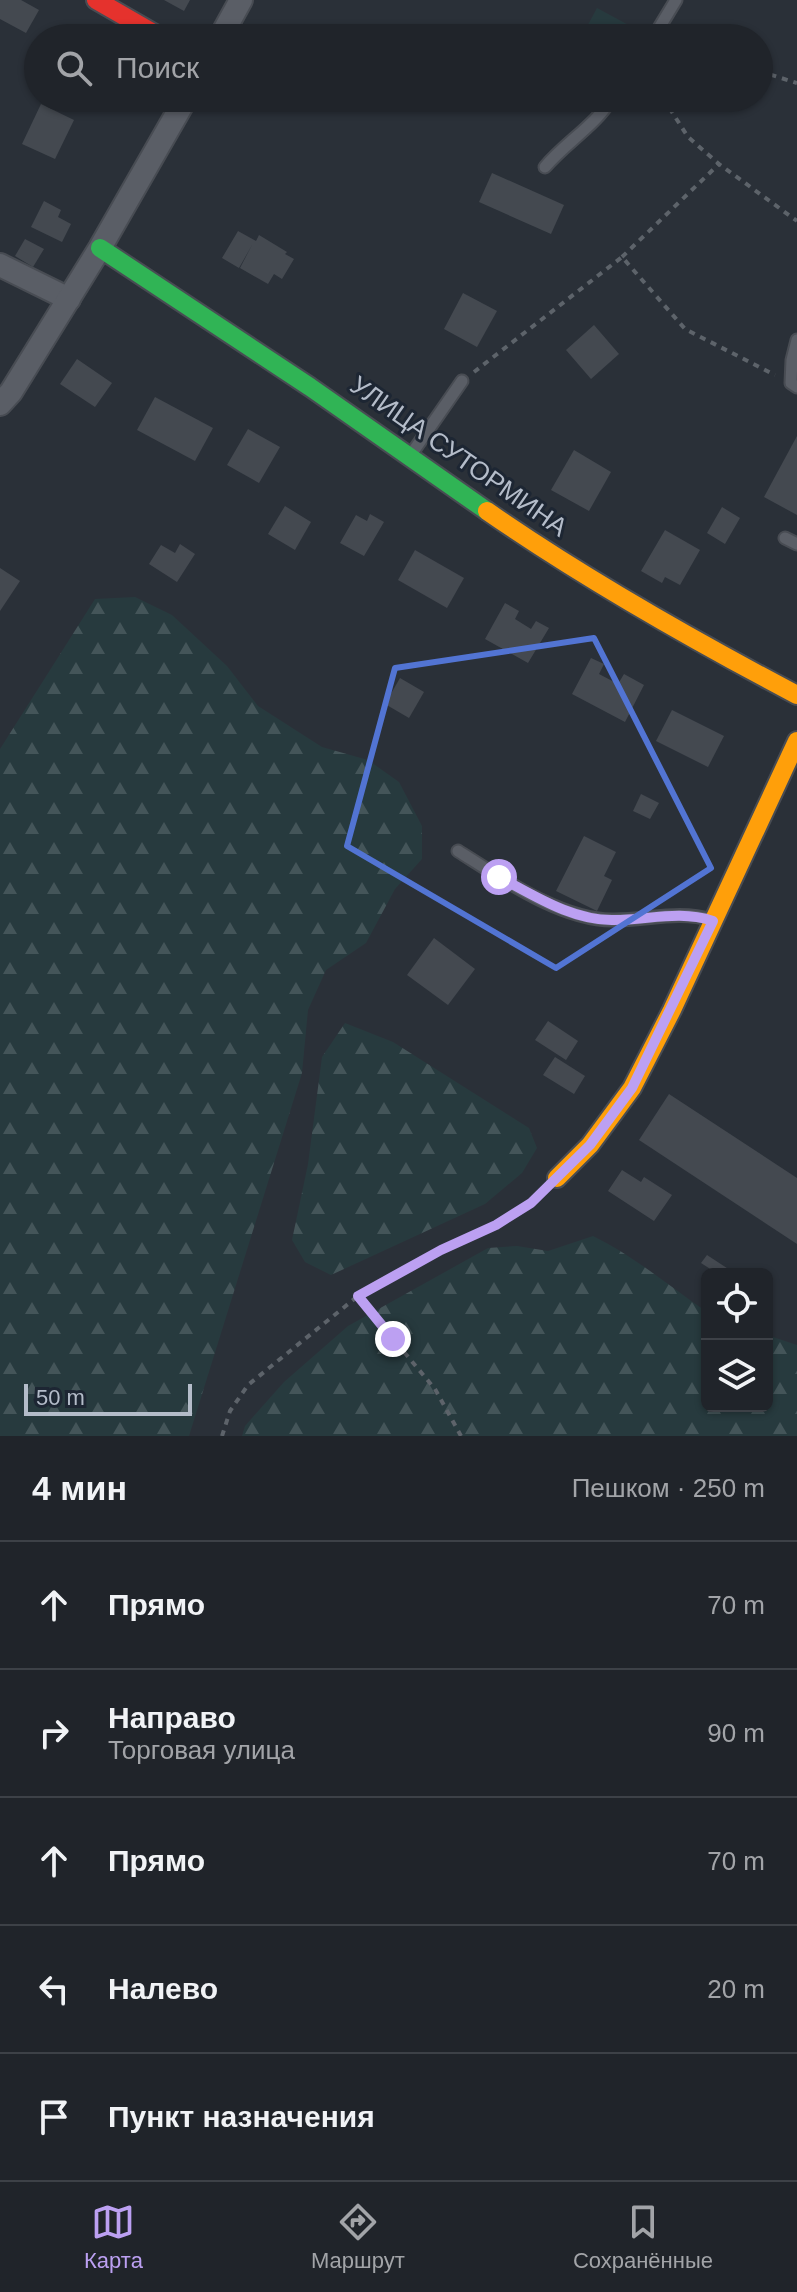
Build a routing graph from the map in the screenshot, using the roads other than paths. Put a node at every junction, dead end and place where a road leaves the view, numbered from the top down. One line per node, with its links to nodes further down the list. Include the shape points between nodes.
1 (96, 0): 4 (street)
2 (241, 0): 5 (street)
3 (676, 0): 6 (lane)
4 (138, 24)
5 (228, 24)
6 (661, 24)
7 (178, 112): 10 (street)
8 (604, 112): 9 (lane)
9 (545, 167)
10 (100, 248): 12 (street); 17 (street, УЛИЦА СУТОРМИНА)
11 (0, 265): 12 (street)
12 (69, 299): 16 (street)
13 (797, 340): 15 (lane)
14 (462, 381): 17 (lane)
15 (794, 385)
16 (0, 404)
17 (409, 456): 20 (street, УЛИЦА СУТОРМИНА, via 539,547)
18 (785, 538): 19 (lane)
19 (797, 544)
20 (797, 695)
21 (797, 741): 23 (street)
22 (458, 851): 23 (lane, via 558,908 594,919 682,914)
23 (713, 921): 24 (street, via 632,1088 590,1145)
24 (557, 1178)

